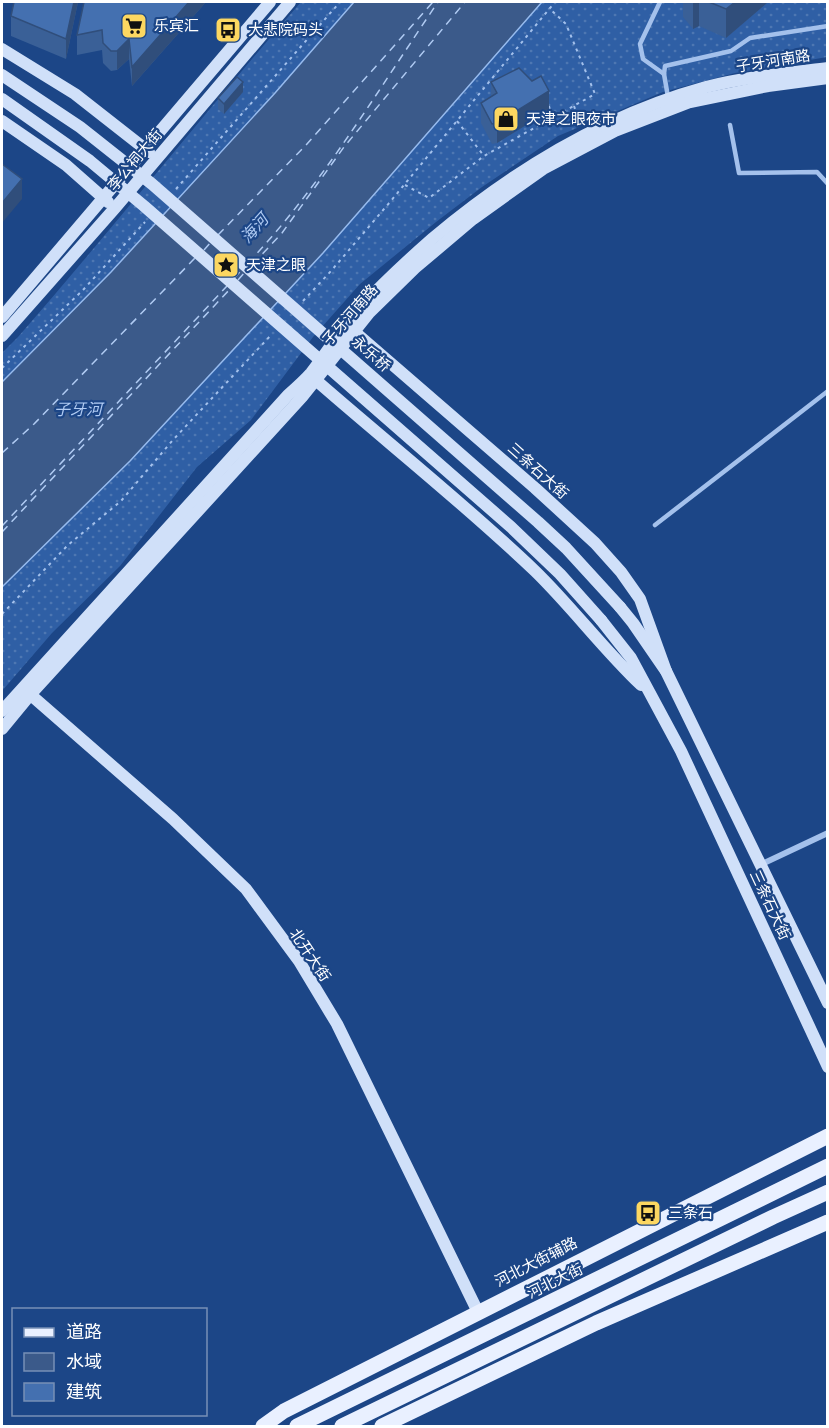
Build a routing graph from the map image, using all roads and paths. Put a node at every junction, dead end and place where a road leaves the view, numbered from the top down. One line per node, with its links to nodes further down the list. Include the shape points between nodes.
1 (270, 2): 22 (main road, 李公祠大街)
2 (290, 2): 24 (main road, 李公祠大街)
3 (660, 2): 8 (lane, via 640,44 644,59)
4 (549, 8): 16 (path, via 566,24 595,94)
5 (828, 26): 8 (lane, via 750,38 731,51 665,66)
6 (2, 49): 22 (main road, via 75,93)
7 (828, 68): 15 (main road, 子牙河南路, via 707,87)
8 (664, 74): 15 (lane)
9 (2, 75): 35 (main road, 永乐桥, bridge, via 80,127 152,184 538,522)
10 (493, 78): 12 (path)
11 (828, 78): 30 (main road, 子牙河南路, via 690,102 579,149 473,219)
12 (498, 81)
13 (2, 99): 38 (main road, 三条石大街, bridge, via 90,161 144,206 511,527 601,620 631,658)
14 (547, 100): 17 (path)
15 (669, 100): 21 (main road, 子牙河南路)
16 (574, 106): 17 (path); 21 (path)
17 (552, 118): 23 (path)
18 (2, 121): 27 (main road, via 66,165)
19 (457, 121): 23 (path)
20 (730, 125): 25 (lane, via 739,173 817,172)
21 (584, 135): 30 (main road, 子牙河南路, via 519,172 464,213 360,308)
22 (144, 148): 24 (main road); 27 (main road, 李公祠大街)
23 (484, 156): 26 (path, via 429,198)
24 (156, 159): 28 (main road, 李公祠大街)
25 (828, 184)
26 (404, 185)
27 (103, 198): 28 (main road); 29 (main road, 李公祠大街)
28 (115, 208): 31 (main road, 李公祠大街)
29 (2, 317)
30 (351, 328): 32 (main road, 子牙河南路); 36 (main road, 三条石大街, via 535,488 601,551 640,598)
31 (2, 336)
32 (313, 377): 37 (main road, 子牙河南路, via 288,395); 38 (main road, 三条石大街, via 536,572)
33 (828, 391): 34 (lane)
34 (655, 525)
35 (621, 608): 36 (main road, 三条石大街)
36 (666, 671): 42 (main road, 三条石大街)
37 (25, 691): 39 (main road, 子牙河南路); 40 (main road, 子牙河南路); 51 (main road, 北开大街, via 173,819 246,889 337,1024)
38 (650, 693): 44 (main road, 三条石大街, via 733,860)
39 (2, 711)
40 (2, 729)
41 (828, 833): 42 (street)
42 (760, 866): 43 (main road, 三条石大街)
43 (828, 1003)
44 (828, 1067)
45 (824, 1138): 51 (main road, 河北大街辅路)
46 (828, 1166): 53 (main road, 河北大街)
47 (828, 1192): 49 (main road)
48 (828, 1198): 49 (main road)
49 (803, 1203): 54 (main road)
50 (828, 1222): 55 (main road, via 596,1323)
51 (478, 1311): 52 (main road, 河北大街辅路, via 284,1411)
52 (263, 1426)
53 (297, 1426)
54 (342, 1426)
55 (382, 1426)

